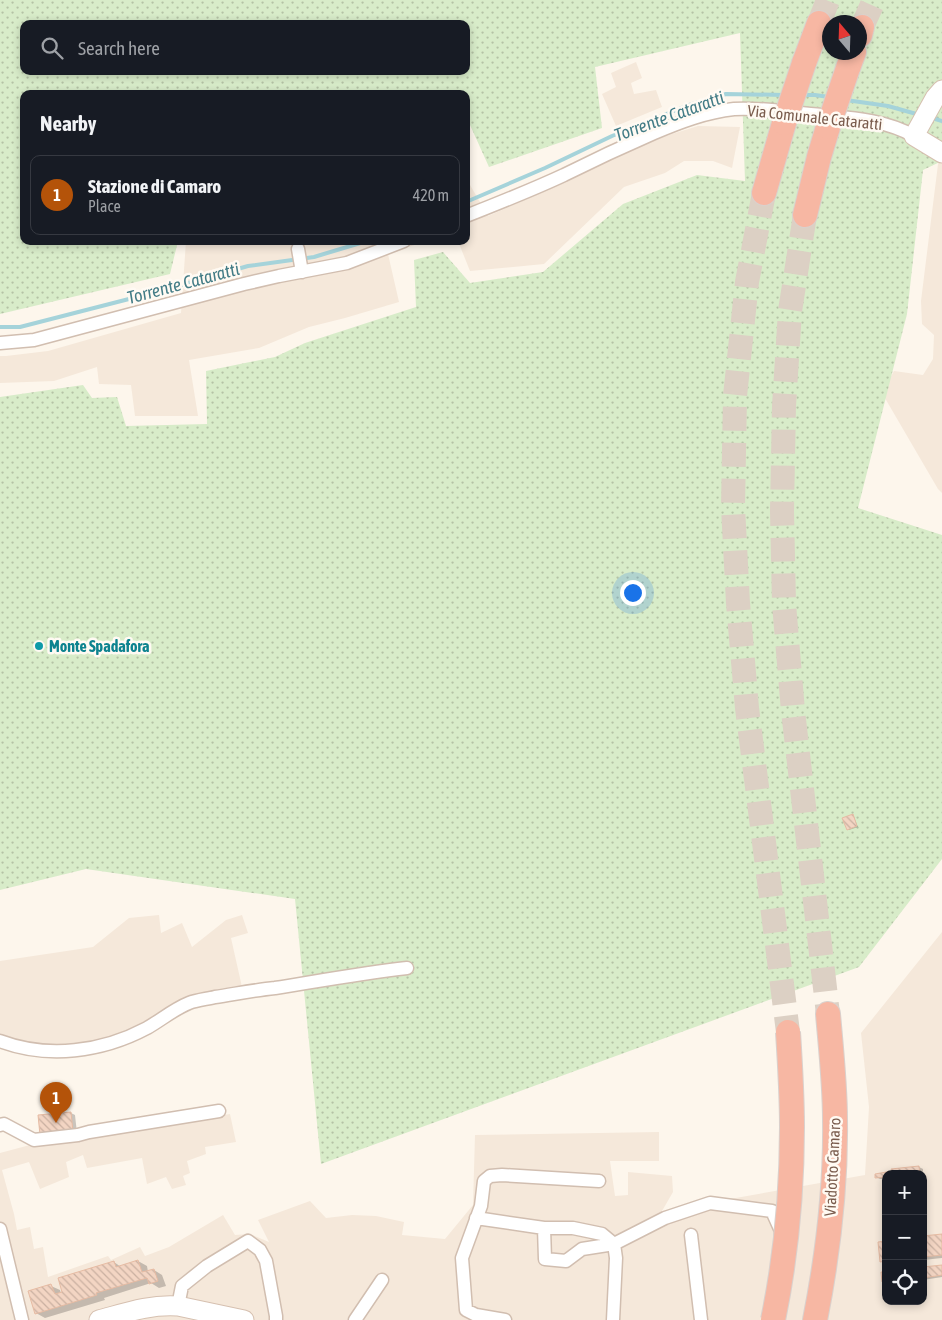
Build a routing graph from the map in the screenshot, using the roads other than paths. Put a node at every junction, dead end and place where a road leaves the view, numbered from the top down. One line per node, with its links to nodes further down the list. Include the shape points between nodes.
1 (819, 23): 6 (highway, bridge, via 784,123)
2 (851, 60): 8 (highway, bridge, via 819,157)
3 (937, 97): 4 (street)
4 (918, 128): 5 (street); 7 (street, Via Comunale Cataratti, via 904,130 854,118 735,109 719,112 664,129)
5 (942, 153)
6 (764, 193)
7 (470, 214)
8 (805, 215)
9 (394, 245): 11 (street, via 346,264)
10 (298, 249): 11 (street)
11 (302, 272): 12 (street, via 244,284 34,340)
12 (0, 343)
13 (407, 968): 16 (street, via 190,1003 121,1040 88,1049 68,1052 26,1048)
14 (828, 1014): 38 (highway, Viadotto Camaro, via 835,1112 834,1158 827,1248)
15 (788, 1032): 36 (highway, bridge, via 792,1091 791,1161 785,1242)
16 (0, 1040)
17 (220, 1111): 18 (street, via 34,1140 4,1124)
18 (0, 1125)
19 (599, 1180): 20 (street, via 490,1176 484,1181)
20 (476, 1218): 21 (street); 33 (street, via 462,1258 466,1310)
21 (544, 1228): 24 (street, via 573,1228 602,1234); 24 (street, via 545,1259 566,1261 582,1249)
22 (0, 1229): 28 (street)
23 (691, 1235): 35 (street)
24 (614, 1244): 34 (street); 37 (street, via 665,1218 710,1203 772,1211 781,1230)
25 (382, 1280): 32 (street)
26 (178, 1306): 27 (street); 29 (street, via 149,1307); 31 (street, via 182,1286 248,1241 260,1250 266,1260)
27 (201, 1316): 30 (street)
28 (22, 1320)
29 (98, 1320)
30 (244, 1320)
31 (276, 1320)
32 (355, 1320)
33 (505, 1320)
34 (613, 1320)
35 (701, 1320)
36 (773, 1320)
37 (778, 1320)
38 (815, 1320)

